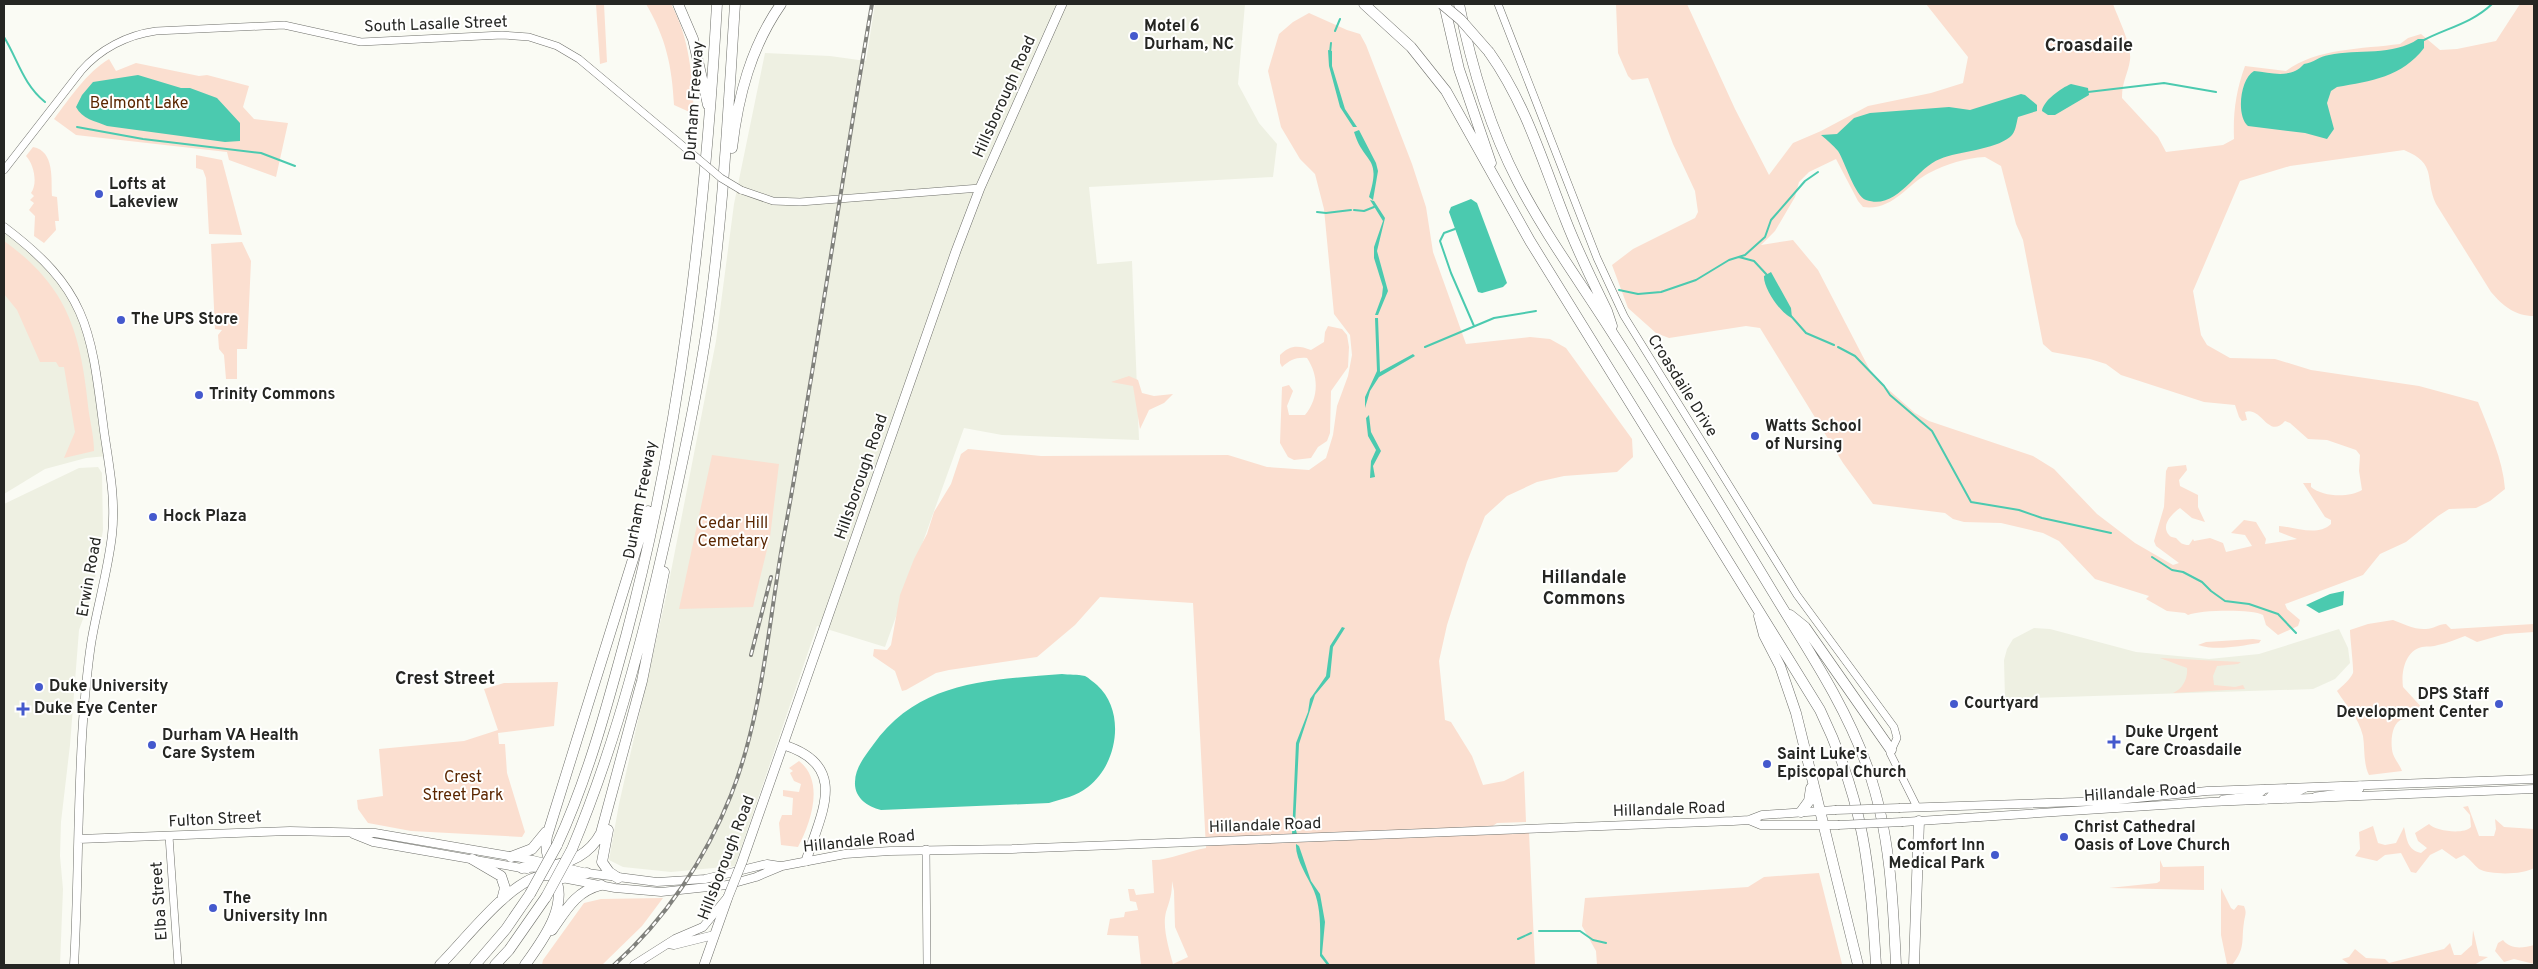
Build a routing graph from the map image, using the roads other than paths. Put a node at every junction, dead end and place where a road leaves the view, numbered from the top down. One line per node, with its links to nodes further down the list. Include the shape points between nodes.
1 (678, 4): 10 (highway, via 696,50)
2 (717, 4): 10 (highway, Durham Freeway)
3 (735, 4): 14 (highway, Durham Freeway)
4 (781, 4): 14 (highway, via 757,47 744,81)
5 (1062, 4): 13 (main road, Hillsborough Road)
6 (1364, 4): 12 (highway, via 1400,35 1428,66)
7 (1443, 4): 12 (highway, via 1459,69); 16 (highway, bridge, via 1489,52 1509,83)
8 (1459, 4): 16 (highway, via 1474,70 1511,168 1544,228)
9 (1498, 4): 22 (street, Croasdaile Drive, via 1597,258 1624,316 1797,595 1894,727 1897,738)
10 (710, 111): 18 (highway, Durham Freeway, via 695,273 677,396)
11 (4, 170): 13 (street, South Lasalle Street, bridge, via 81,70 116,43 149,32 284,25 361,42 502,35 543,40 579,59 722,178 741,190 781,202)
12 (1496, 177): 19 (highway, via 1530,242)
13 (980, 188): 21 (main road, Hillsborough Road)
14 (719, 223): 17 (highway, Durham Freeway, via 707,327)
15 (4, 227): 42 (main road, Erwin Road, via 53,268 82,315 91,342 113,480 110,556 88,668)
16 (1616, 338): 20 (highway)
17 (680, 475): 29 (highway, via 650,650); 62 (highway, Durham Freeway, bridge, via 641,639 598,783 572,849 546,897)
18 (660, 480): 39 (highway, via 651,500); 61 (highway, Durham Freeway, bridge, via 646,555 614,681 582,785 557,845 530,894)
19 (1756, 604): 24 (highway, via 1764,635 1791,696); 68 (highway, via 1820,710 1848,773 1868,855)
20 (1785, 612): 22 (highway, via 1805,627); 69 (highway, via 1843,710 1868,770 1889,861)
21 (784, 745): 46 (main road, via 812,758 825,779 824,801); 53 (main road, Hillsborough Road, bridge)
22 (1891, 750): 33 (street, via 1908,778)
23 (2534, 779): 25 (main road, Hillandale Road)
24 (1811, 780): 34 (highway); 35 (highway, via 1810,799)
25 (2360, 786): 26 (main road, Hillandale Road); 30 (street, via 2356,791)
26 (2306, 788): 27 (main road, Hillandale Road); 31 (street, via 2294,794 2271,795)
27 (2265, 789): 32 (street, via 2258,795); 33 (main road, Hillandale Road, via 2106,800)
28 (2534, 789): 30 (main road, Hillandale Road)
29 (612, 794): 49 (highway, via 601,833 591,849); 51 (highway, via 602,862)
30 (2309, 798): 31 (main road, Hillandale Road)
31 (2266, 800): 32 (main road, Hillandale Road)
32 (2210, 802): 37 (main road, Hillandale Road)
33 (1917, 807): 34 (main road, Hillandale Road, bridge); 37 (street)
34 (1819, 811): 35 (main road, Hillandale Road); 38 (highway)
35 (1801, 812): 36 (main road, Hillandale Road, via 1762,815)
36 (1749, 820): 38 (main road, Hillandale Road, via 1761,825); 43 (main road, Hillandale Road, via 1012,849)
37 (1919, 821): 38 (main road, Hillandale Road, bridge); 70 (highway)
38 (1822, 825): 67 (highway)
39 (550, 828): 44 (highway, via 532,849); 49 (highway, via 546,846)
40 (353, 834): 41 (main road, Fulton Street, via 290,831); 44 (main road, Fulton Street, via 376,834); 45 (main road, Fulton Street, via 373,842)
41 (170, 836): 42 (main road, Fulton Street); 59 (street, Elba Street)
42 (79, 839): 58 (main road, Erwin Road)
43 (926, 849): 46 (main road, Hillandale Road, via 847,854); 66 (street)
44 (511, 856): 49 (main road, Fulton Street)
45 (472, 859): 48 (main road, Fulton Street); 54 (highway, via 502,876 505,888)
46 (806, 861): 47 (main road, Hillandale Road)
47 (782, 866): 51 (main road, Hillandale Road, via 767,864 723,876 683,881); 52 (main road, Hillandale Road, via 756,878 684,891 642,891)
48 (525, 869): 49 (highway)
49 (551, 870): 50 (highway, via 580,876); 52 (main road, Hillandale Road); 54 (highway, via 520,884); 57 (highway, via 560,886 560,898 557,910)
50 (587, 874): 51 (main road, Hillandale Road)
51 (618, 878)
52 (602, 885): 57 (highway, via 578,895)
53 (728, 897): 55 (main road, Hillsborough Road); 56 (main road, via 703,927)
54 (502, 901): 60 (highway)
55 (714, 935): 56 (main road); 65 (main road, Hillsborough Road)
56 (668, 944): 64 (main road)
57 (534, 952): 63 (highway)
58 (74, 965)
59 (178, 965)
60 (440, 965)
61 (475, 965)
62 (495, 965)
63 (525, 965)
64 (634, 965)
65 (704, 965)
66 (927, 965)
67 (1858, 965)
68 (1876, 965)
69 (1896, 965)
70 (1914, 965)

